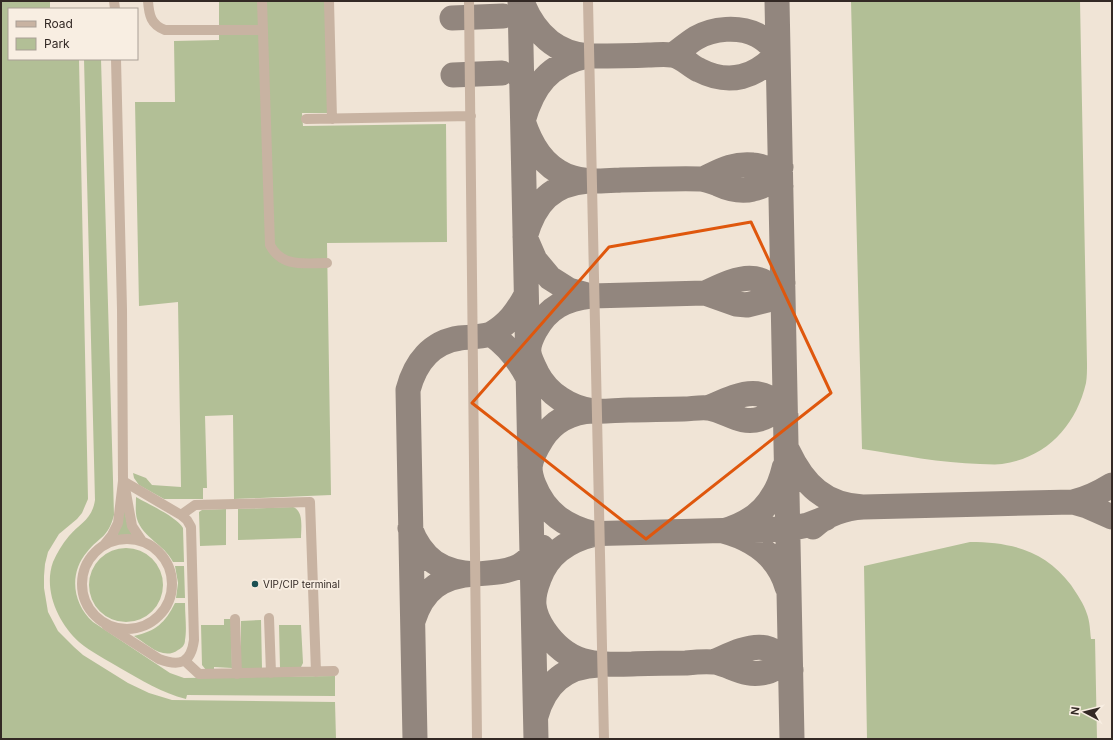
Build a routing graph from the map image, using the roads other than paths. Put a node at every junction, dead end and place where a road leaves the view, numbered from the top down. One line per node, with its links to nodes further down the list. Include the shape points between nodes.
1 (148, 1): 6 (street, via 151,20 157,27 165,30)
2 (262, 1): 6 (street)
3 (329, 1): 10 (street)
4 (470, 1): 8 (street)
5 (588, 1): 25 (street)
6 (263, 30): 11 (street, via 270,245 276,255 288,261)
7 (116, 60): 12 (street)
8 (470, 116): 10 (street); 24 (street)
9 (306, 119): 10 (street)
10 (332, 119)
11 (327, 263)
12 (123, 481): 13 (street); 14 (street, via 132,526); 15 (street, via 118,523)
13 (181, 515): 19 (street, via 190,525 192,532 194,640); 21 (street, via 195,505 310,502)
14 (142, 541): 15 (street, via 126,538); 18 (street, via 156,548 166,560 172,575 172,591 167,605 159,616 141,628 119,629)
15 (104, 545): 18 (street, via 87,561 81,584 86,604 94,616)
16 (269, 618): 22 (street)
17 (235, 619): 23 (street)
18 (106, 625): 19 (street, via 159,659 176,663)
19 (185, 661): 23 (street, via 199,674)
20 (334, 671): 21 (street)
21 (316, 672): 22 (street)
22 (271, 673): 23 (street)
23 (237, 674)
24 (476, 739)
25 (604, 739)

